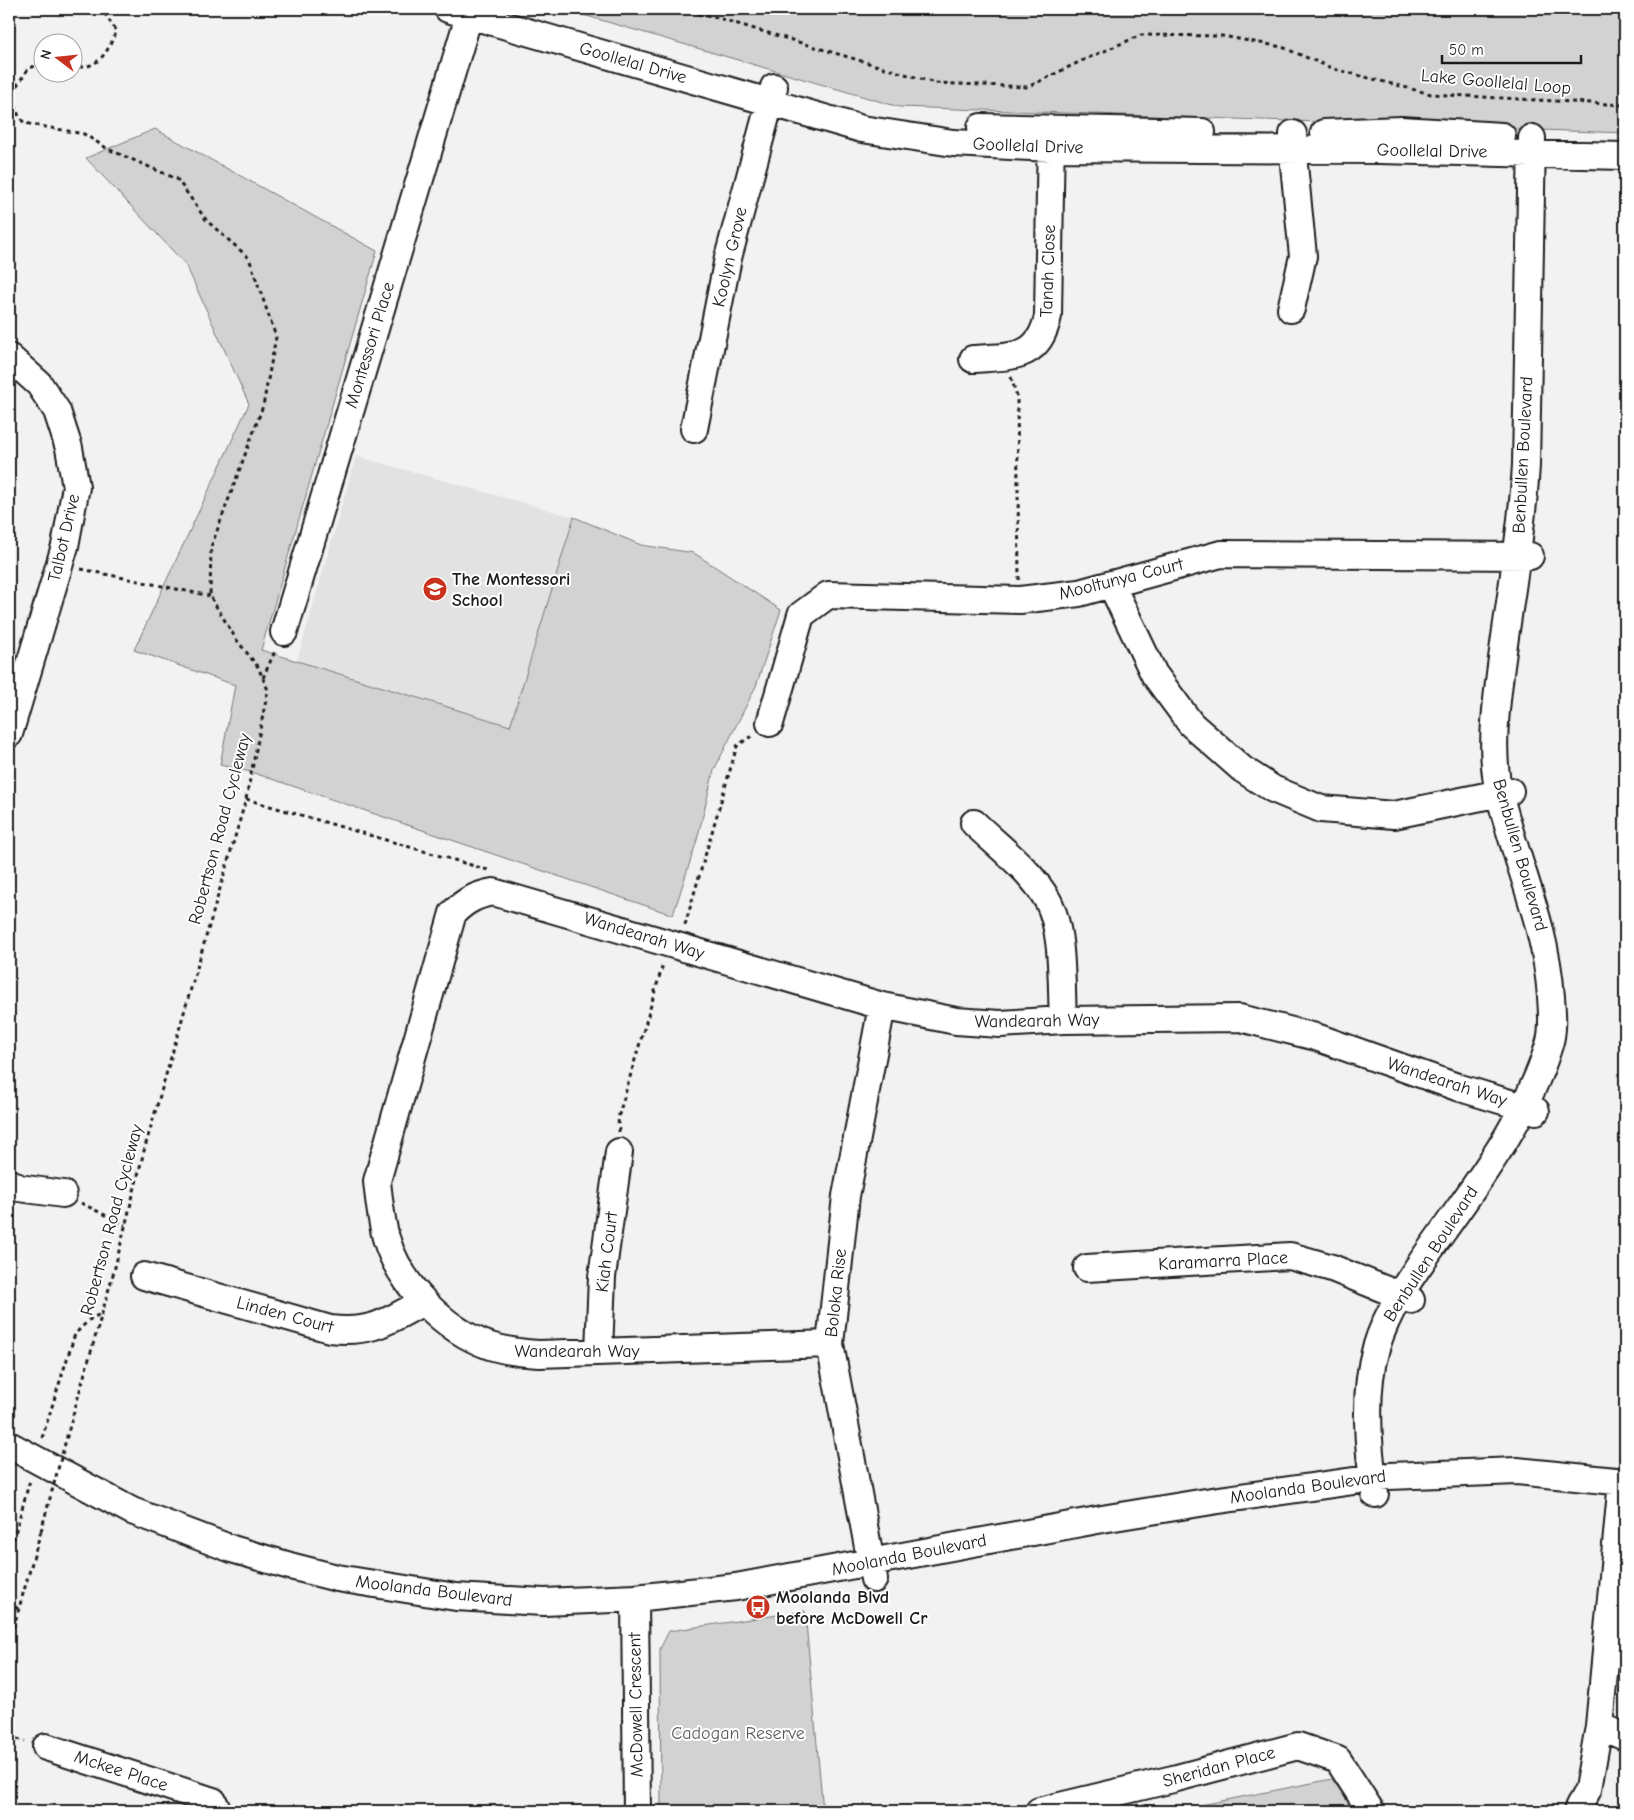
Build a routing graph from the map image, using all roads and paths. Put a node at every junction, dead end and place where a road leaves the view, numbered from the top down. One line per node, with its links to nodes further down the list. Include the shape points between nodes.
1 (102, 9): 6 (path, via 116,31 104,57)
2 (504, 9): 7 (street, Goollelal Drive)
3 (674, 9): 8 (path, Lake Goollelal Loop, via 718,18 935,82 1028,87 1141,35 1222,36 1282,47 1334,68 1431,94)
4 (462, 11): 7 (street, Goollelal Drive); 26 (street, Montessori Place)
5 (32, 67): 9 (path, via 12,93)
6 (82, 68)
7 (772, 94): 11 (street, Goollelal Drive, via 862,129 902,137 953,143); 20 (street, Koolyn Grove, via 728,258)
8 (1625, 105)
9 (18, 114): 10 (path); 24 (path, via 24,123 84,134 108,149 177,179 208,221 249,258 276,337 263,406 211,547)
10 (9, 118)
11 (1051, 138): 13 (street, Goollelal Drive); 18 (street, Tanah Close, via 1045,333 1036,346)
12 (1625, 140): 14 (street, Goollelal Drive)
13 (1293, 142): 14 (street, Goollelal Drive); 16 (street, via 1303,256)
14 (1539, 146): 15 (street, Goollelal Drive); 21 (street, Benbullen Boulevard)
15 (1625, 156)
16 (1291, 309)
17 (9, 357): 22 (street, Talbot Drive, via 39,384 57,411 69,448 76,487)
18 (1005, 357): 19 (street, Tanah Close); 25 (path, via 1017,397)
19 (973, 359)
20 (694, 429)
21 (1524, 556): 23 (street, Mooltunya Court, via 1221,554); 30 (street, Benbullen Boulevard, via 1507,712)
22 (60, 564): 24 (path); 29 (street, Talbot Drive)
23 (1111, 584): 25 (street, Mooltunya Court, via 1079,593); 30 (street, via 1154,674 1191,724 1242,769 1273,789 1321,808 1394,815)
24 (210, 596): 27 (path, Robertson Road Cycleway)
25 (1020, 600): 28 (street, Mooltunya Court, via 828,594 801,615)
26 (284, 632): 27 (path)
27 (263, 678): 31 (path, Robertson Road Cycleway, via 268,690)
28 (770, 723): 34 (path, via 737,746)
29 (9, 734)
30 (1505, 792): 37 (street, Benbullen Boulevard, via 1557,940 1565,1001 1565,1029 1558,1057)
31 (246, 799): 33 (path); 41 (path, Robertson Road Cycleway)
32 (974, 823): 36 (street, via 1028,874 1049,902 1057,933)
33 (489, 870)
34 (674, 946): 35 (street, Wandearah Way); 38 (path, via 618,1118); 45 (street, Wandearah Way, via 492,892 478,894 454,913 377,1181 387,1240 408,1284)
35 (882, 1006): 36 (street, Wandearah Way, via 974,1022 1000,1024); 47 (street, Boloka Rise, via 846,1196)
36 (1063, 1020): 37 (street, Wandearah Way, via 1240,1018 1316,1038)
37 (1529, 1109): 44 (street, Benbullen Boulevard, via 1484,1197)
38 (620, 1152): 48 (street, Kiah Court, via 602,1277)
39 (9, 1182): 40 (street, via 19,1188)
40 (63, 1194): 41 (path)
41 (125, 1225): 46 (path, Robertson Road Cycleway)
42 (1086, 1268): 44 (street, Karamarra Place, via 1290,1256 1332,1268)
43 (144, 1276): 45 (street, Linden Court, via 330,1329 352,1332 376,1327)
44 (1405, 1298): 52 (street, Benbullen Boulevard, via 1383,1328 1372,1365 1369,1414)
45 (423, 1302): 48 (street, Wandearah Way, via 460,1330 488,1345 512,1352)
46 (102, 1313): 49 (path, via 75,1334); 59 (path, Robertson Road Cycleway, bridge)
47 (830, 1344): 48 (street, Wandearah Way); 56 (street, Boloka Rise)
48 (599, 1351)
49 (42, 1440)
50 (9, 1445): 58 (street, Moolanda Boulevard, via 132,1510 173,1527 232,1549 337,1578 456,1597)
51 (9, 1462): 58 (street, Moolanda Boulevard, via 156,1539 339,1595 435,1611 551,1617 602,1618)
52 (1382, 1485): 53 (street, Moolanda Boulevard, via 1517,1470); 56 (street, Moolanda Boulevard, via 1184,1505)
53 (1623, 1490): 61 (street)
54 (27, 1492): 55 (path)
55 (9, 1555)
56 (873, 1571): 58 (street, Moolanda Boulevard, via 772,1582)
57 (9, 1601): 59 (path)
58 (635, 1607): 65 (street, McDowell Crescent)
59 (18, 1609): 60 (path, Robertson Road Cycleway)
60 (9, 1643)
61 (1598, 1726): 62 (street); 68 (street, via 1588,1789)
62 (1625, 1737)
63 (46, 1747): 64 (street, Mckee Place, via 213,1801)
64 (218, 1811)
65 (638, 1811)
66 (1039, 1811): 67 (street, Sheridan Place, via 1298,1746 1338,1760)
67 (1371, 1811)
68 (1576, 1811)

